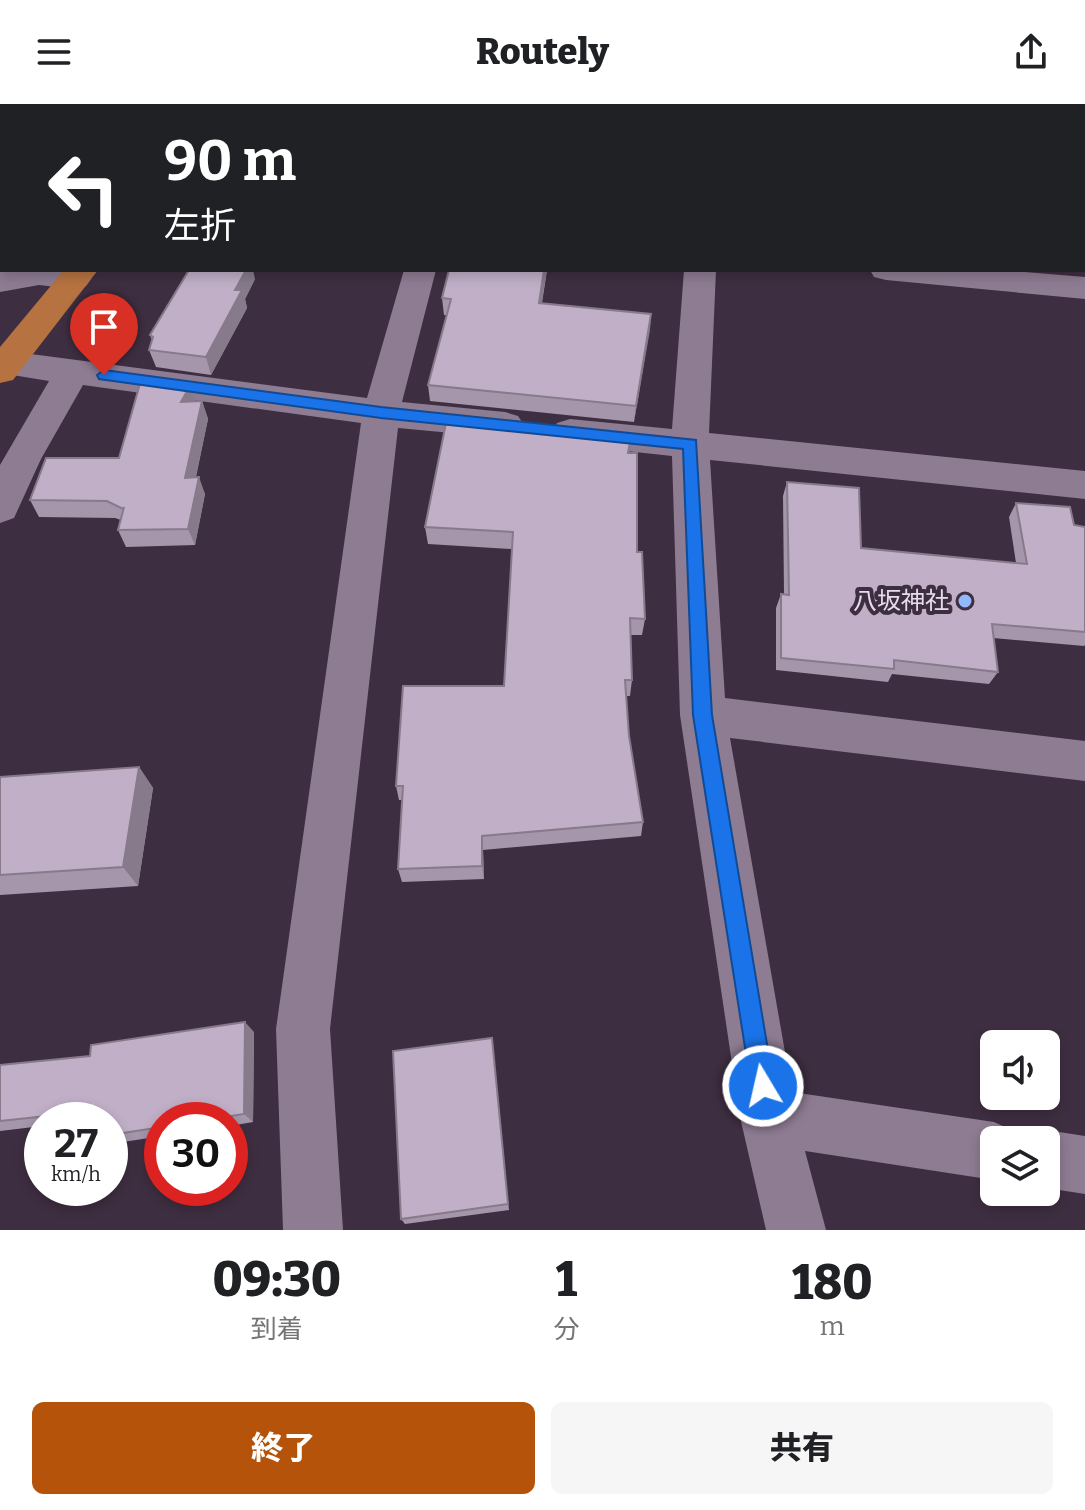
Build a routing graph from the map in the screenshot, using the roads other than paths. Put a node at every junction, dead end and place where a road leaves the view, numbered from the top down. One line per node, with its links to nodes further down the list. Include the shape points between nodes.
1 (419, 272): 9 (street)
2 (700, 272): 10 (street)
3 (908, 272): 6 (street)
4 (78, 274): 5 (street); 7 (highway)
5 (0, 282)
6 (1085, 288)
7 (4, 367): 8 (street)
8 (73, 371): 9 (street); 12 (street)
9 (381, 413): 10 (street); 19 (street, via 303,1029)
10 (690, 444): 11 (street); 13 (street)
11 (1085, 485)
12 (0, 508)
13 (703, 715): 14 (street); 15 (street)
14 (1085, 761)
15 (768, 1117): 16 (street); 20 (street)
16 (980, 1149)
17 (1060, 1161): 18 (street)
18 (1085, 1165)
19 (313, 1230)
20 (796, 1230)

